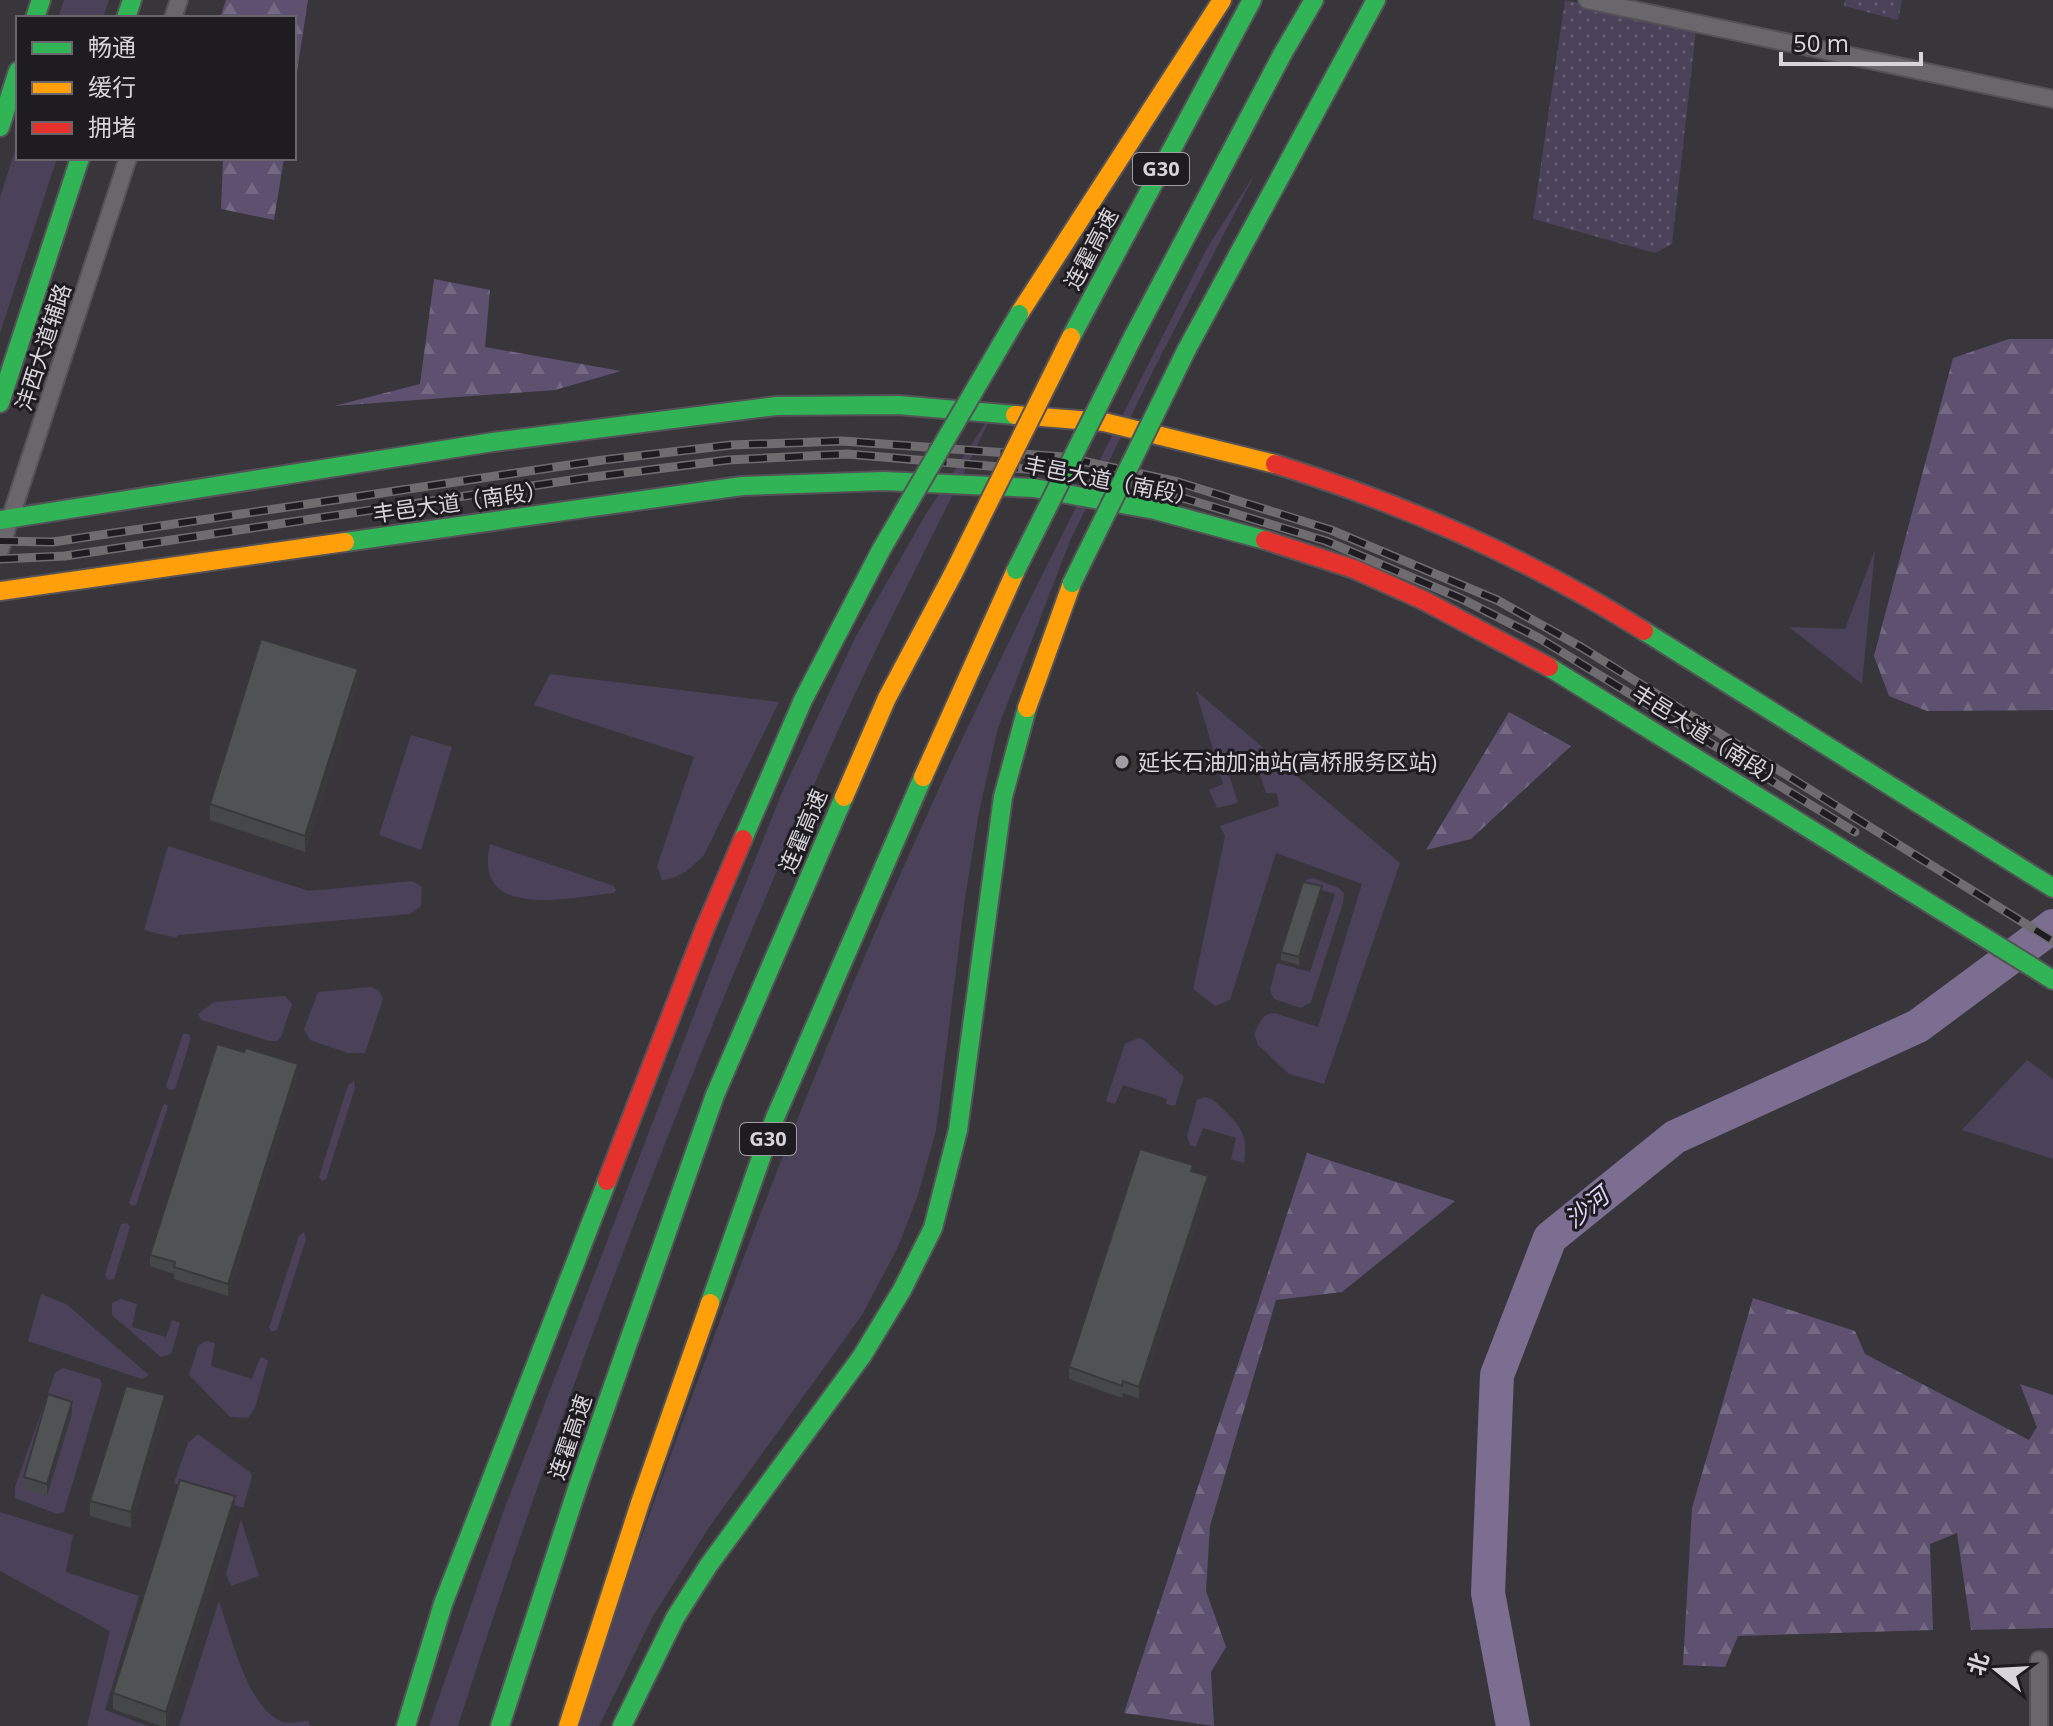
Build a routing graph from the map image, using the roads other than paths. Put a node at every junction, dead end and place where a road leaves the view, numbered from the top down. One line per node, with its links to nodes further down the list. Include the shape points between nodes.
1 (1222, 0): 18 (main road, bridge, via 1019,314 881,550 803,700 705,928 443,1604)
2 (1252, 0): 19 (main road, 连霍高速 / G30, bridge, via 1071,337 887,698 715,1095)
3 (1314, 0): 20 (main road, G30, bridge, via 1133,337 1016,570 775,1118)
4 (1376, 0): 21 (main road, bridge, via 1187,349 1072,583 1029,699 1003,797 958,1130 933,1228 862,1356 675,1618)
5 (1587, 0): 7 (street)
6 (16, 77): 8 (main road)
7 (2053, 99)
8 (0, 127)
9 (79, 160): 11 (main road)
10 (127, 160): 12 (street, 沣西大道辅路)
11 (0, 403)
12 (5, 519): 13 (street, 沣西大道辅路); 15 (main road, via 493,442 776,406 898,405 1104,422 1340,484 1557,581)
13 (0, 550)
14 (0, 591): 16 (main road, 丰邑大道（南段）, via 742,486 884,481 1034,488 1155,510 1354,569 1502,640)
15 (2053, 888)
16 (2053, 980)
17 (2039, 1660): 22 (street)
18 (406, 1726)
19 (500, 1726)
20 (568, 1726)
21 (622, 1726)
22 (2039, 1726)

